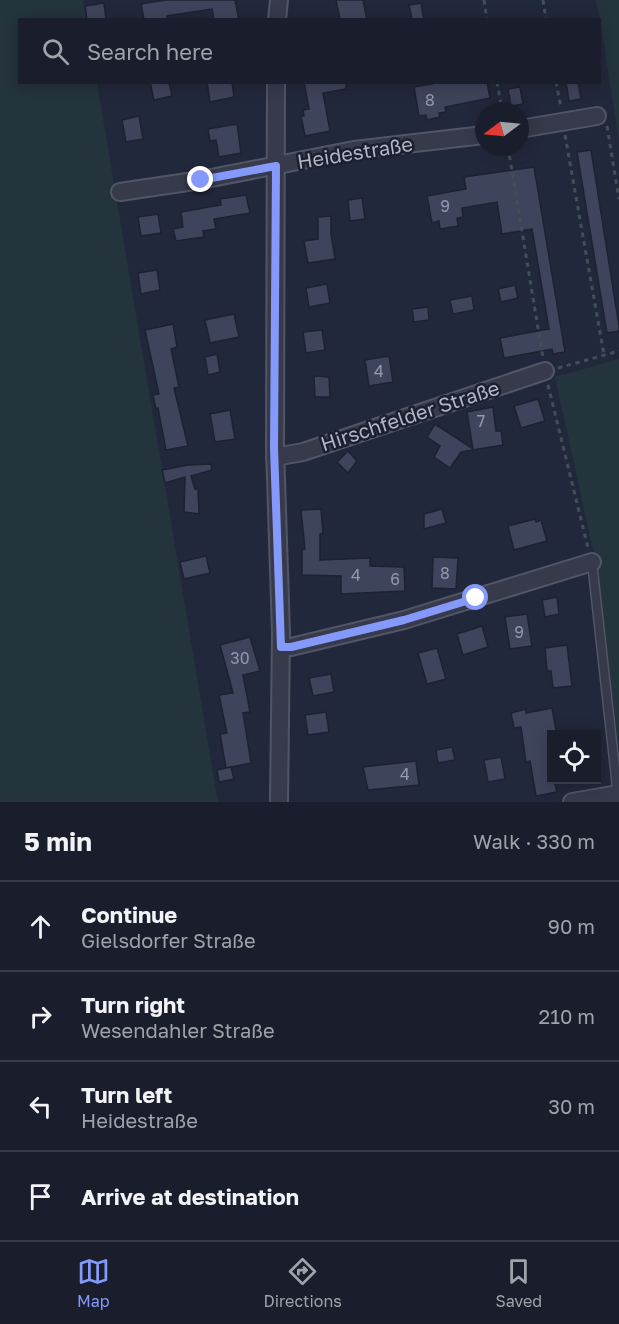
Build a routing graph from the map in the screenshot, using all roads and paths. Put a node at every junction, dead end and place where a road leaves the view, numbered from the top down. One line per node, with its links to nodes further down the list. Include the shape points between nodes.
1 (279, 0): 4 (street)
2 (484, 0): 5 (path)
3 (543, 0): 6 (path)
4 (277, 18)
5 (487, 18)
6 (546, 18)
7 (276, 84): 16 (street)
8 (497, 84): 10 (path)
9 (556, 84): 12 (path)
10 (500, 102)
11 (597, 116): 12 (street); 18 (path, via 606,115)
12 (563, 122): 13 (street); 20 (path)
13 (529, 128)
14 (475, 136): 16 (street, Heidestraße, via 354,150)
15 (509, 156): 21 (path)
16 (276, 166): 17 (street, Heidestraße); 22 (street)
17 (120, 192)
18 (619, 199)
19 (619, 351): 20 (path)
20 (604, 355): 21 (path)
21 (545, 371): 22 (street, Hirschfelder Straße, via 303,452); 23 (path)
22 (275, 457): 24 (street)
23 (592, 562): 24 (street, via 404,620); 25 (lane)
24 (281, 647): 26 (street)
25 (619, 797): 27 (street)
26 (279, 802)
27 (572, 802)

